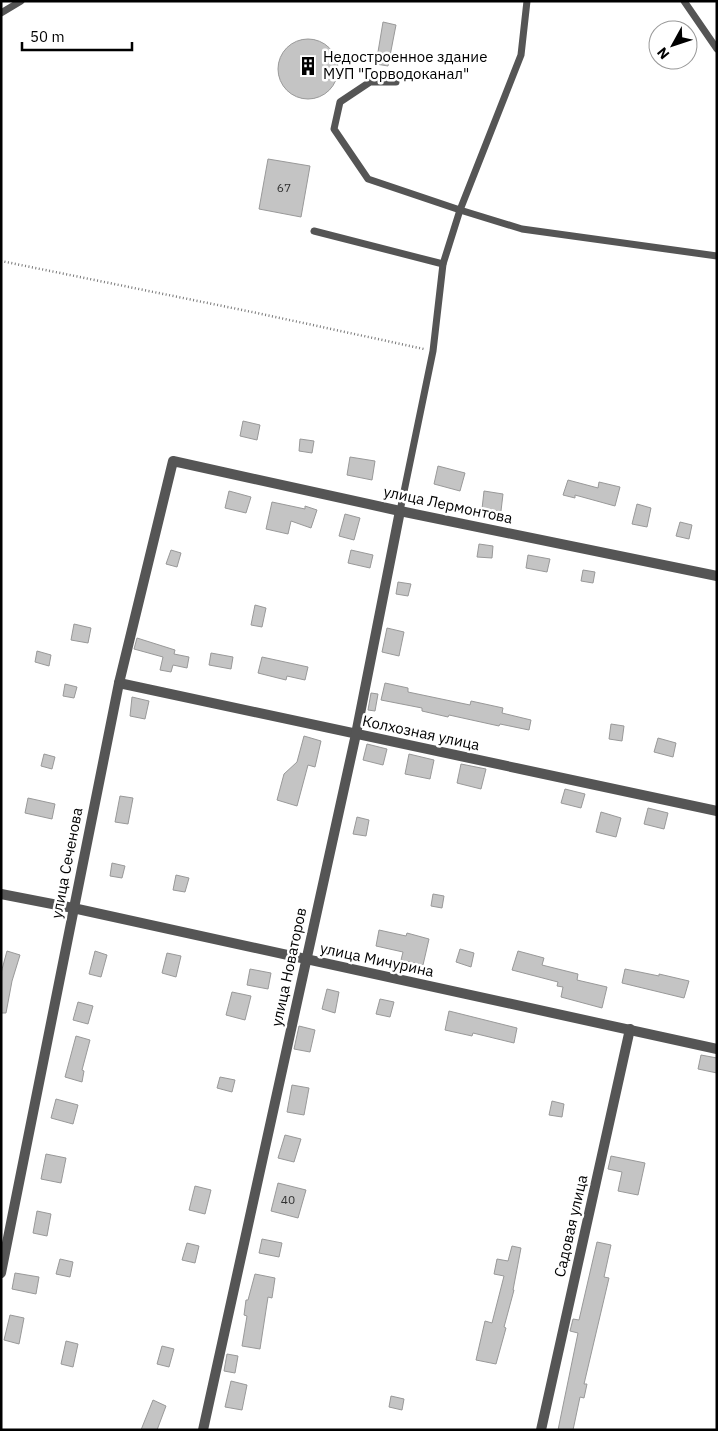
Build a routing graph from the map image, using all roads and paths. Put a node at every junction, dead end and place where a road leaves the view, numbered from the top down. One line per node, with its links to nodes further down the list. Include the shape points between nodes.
1 (21, 1): 4 (lane)
2 (527, 1): 7 (lane, via 521,55)
3 (684, 1): 5 (lane)
4 (1, 13)
5 (717, 49)
6 (396, 82): 7 (lane, via 370,82 340,102 334,129 368,179)
7 (460, 210): 9 (lane, via 522,229); 11 (lane)
8 (314, 231): 11 (lane)
9 (717, 256)
10 (1, 261): 12 (path)
11 (443, 264): 12 (lane)
12 (433, 351): 14 (lane)
13 (173, 461): 14 (street, улица Лермонтова); 16 (street, улица Сеченова)
14 (400, 511): 15 (street, улица Лермонтова); 17 (street, улица Новаторов)
15 (717, 576)
16 (119, 683): 17 (street, Колхозная улица); 20 (street, улица Сеченова)
17 (356, 734): 18 (street, Колхозная улица); 21 (street, улица Новаторов)
18 (717, 811)
19 (1, 894): 20 (street, улица Мичурина)
20 (73, 908): 21 (street, улица Мичурина); 24 (street, улица Сеченова)
21 (306, 960): 22 (street, улица Мичурина); 25 (street, улица Новаторов)
22 (630, 1029): 23 (street, улица Мичурина); 26 (street, Садовая улица)
23 (717, 1049)
24 (1, 1273)
25 (203, 1430)
26 (541, 1430)

